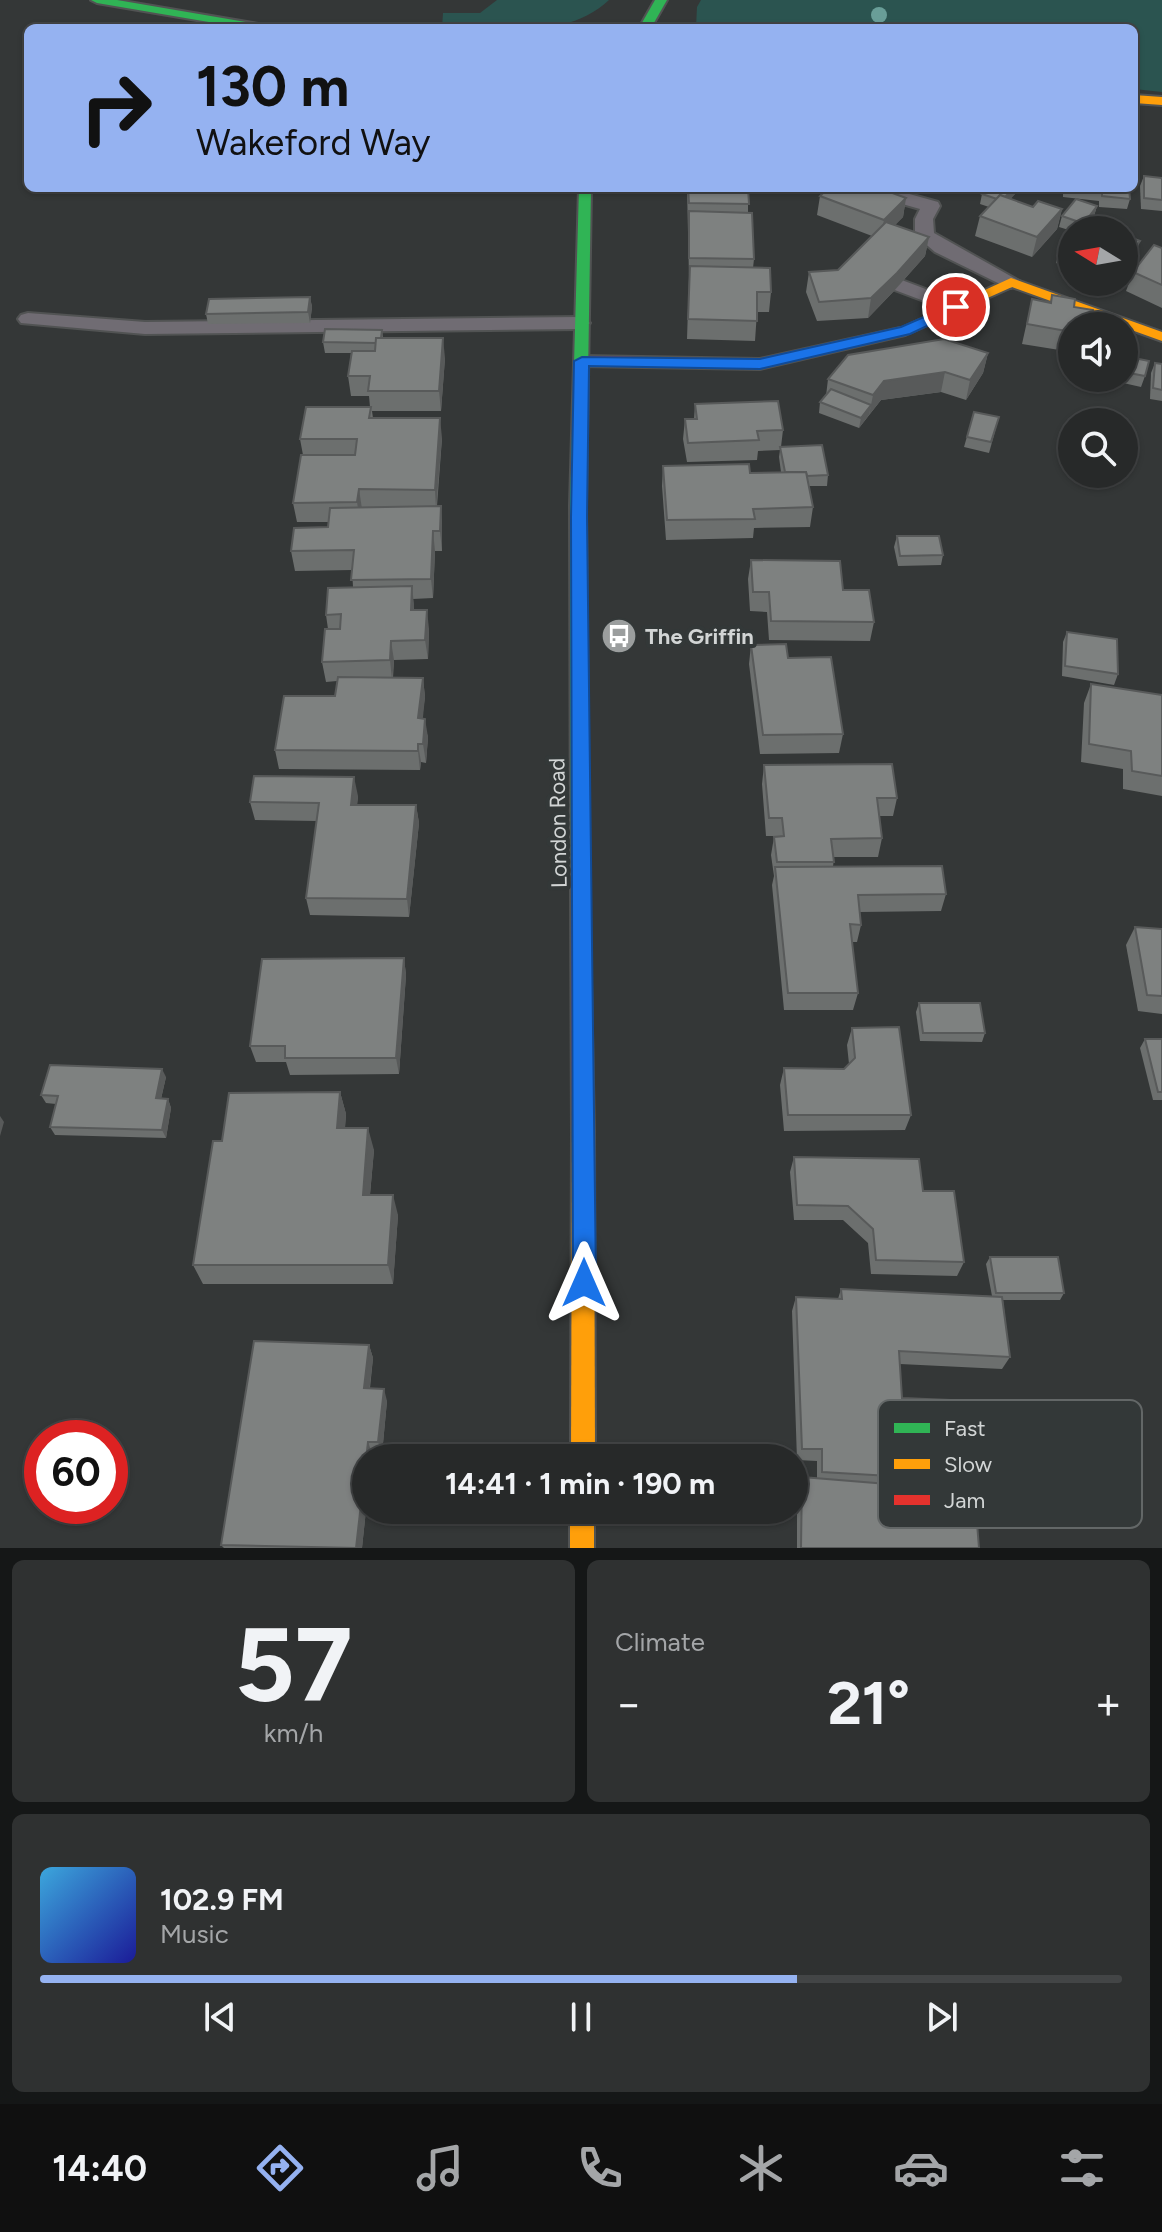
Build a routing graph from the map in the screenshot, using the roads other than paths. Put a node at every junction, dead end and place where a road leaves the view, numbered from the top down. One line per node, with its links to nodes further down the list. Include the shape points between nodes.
1 (97, 0): 3 (main road)
2 (661, 0): 4 (main road)
3 (240, 24)
4 (647, 24)
5 (1138, 99): 6 (main road)
6 (1162, 101)
7 (585, 192): 13 (main road, London Road)
8 (881, 192): 9 (lane, via 931,206 924,219 925,235)
9 (1011, 282): 11 (main road); 14 (main road)
10 (899, 285): 11 (lane)
11 (956, 307): 15 (main road, via 905,331 760,364)
12 (28, 319): 13 (lane, via 145,328)
13 (580, 323): 15 (main road, London Road)
14 (1162, 337)
15 (582, 361): 16 (main road, London Road)
16 (583, 1444)
17 (582, 1524): 18 (main road)
18 (582, 1548)

